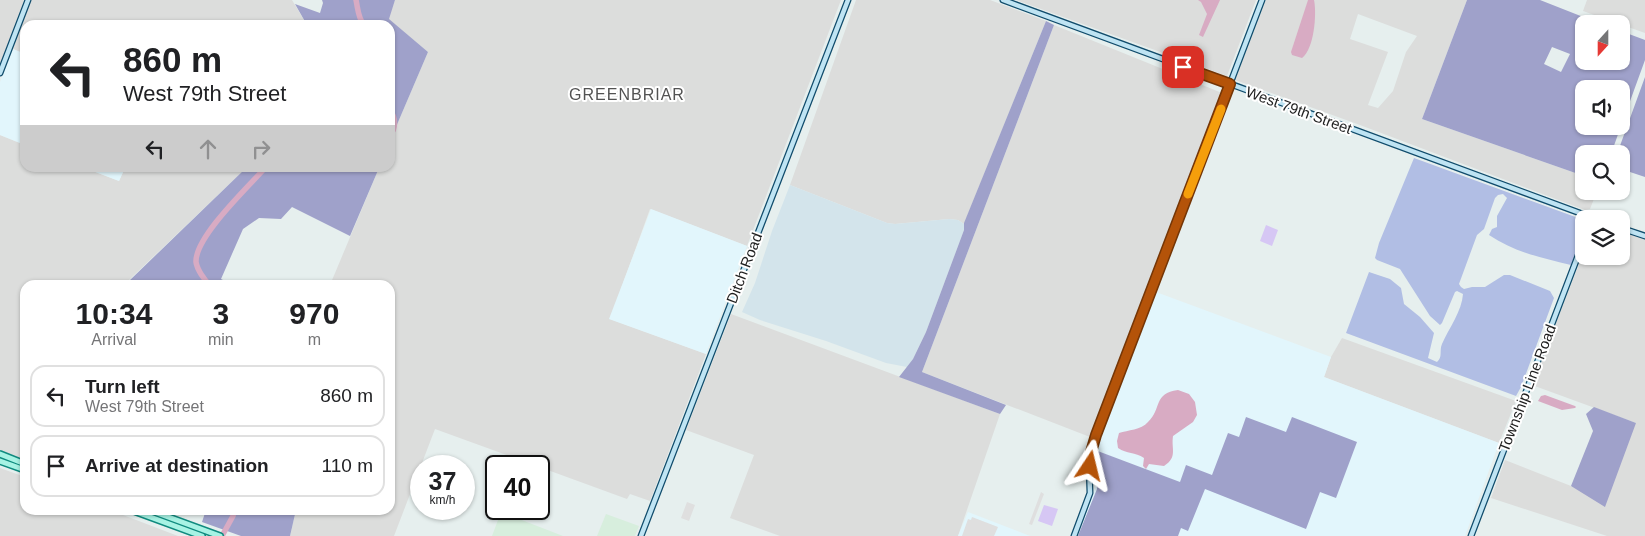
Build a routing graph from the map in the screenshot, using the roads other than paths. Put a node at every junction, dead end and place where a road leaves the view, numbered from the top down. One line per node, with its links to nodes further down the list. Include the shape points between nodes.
1 (28, 0): 5 (main road)
2 (848, 0): 21 (main road, Ditch Road)
3 (1003, 0): 8 (main road, West 79th Street)
4 (1262, 0): 8 (main road)
5 (20, 20)
6 (20, 21): 7 (main road)
7 (0, 72)
8 (1230, 84): 9 (main road, West 79th Street); 22 (main road, via 1092,446 1090,493)
9 (1575, 211)
10 (1630, 231): 11 (main road)
11 (1645, 236)
12 (1575, 264): 23 (main road, Township Line Road)
13 (0, 454): 15 (main road)
14 (0, 460): 16 (main road)
15 (20, 462)
16 (20, 468)
17 (145, 515): 19 (main road)
18 (162, 515): 20 (main road)
19 (202, 536)
20 (220, 536)
21 (641, 536)
22 (1074, 536)
23 (1471, 536)

